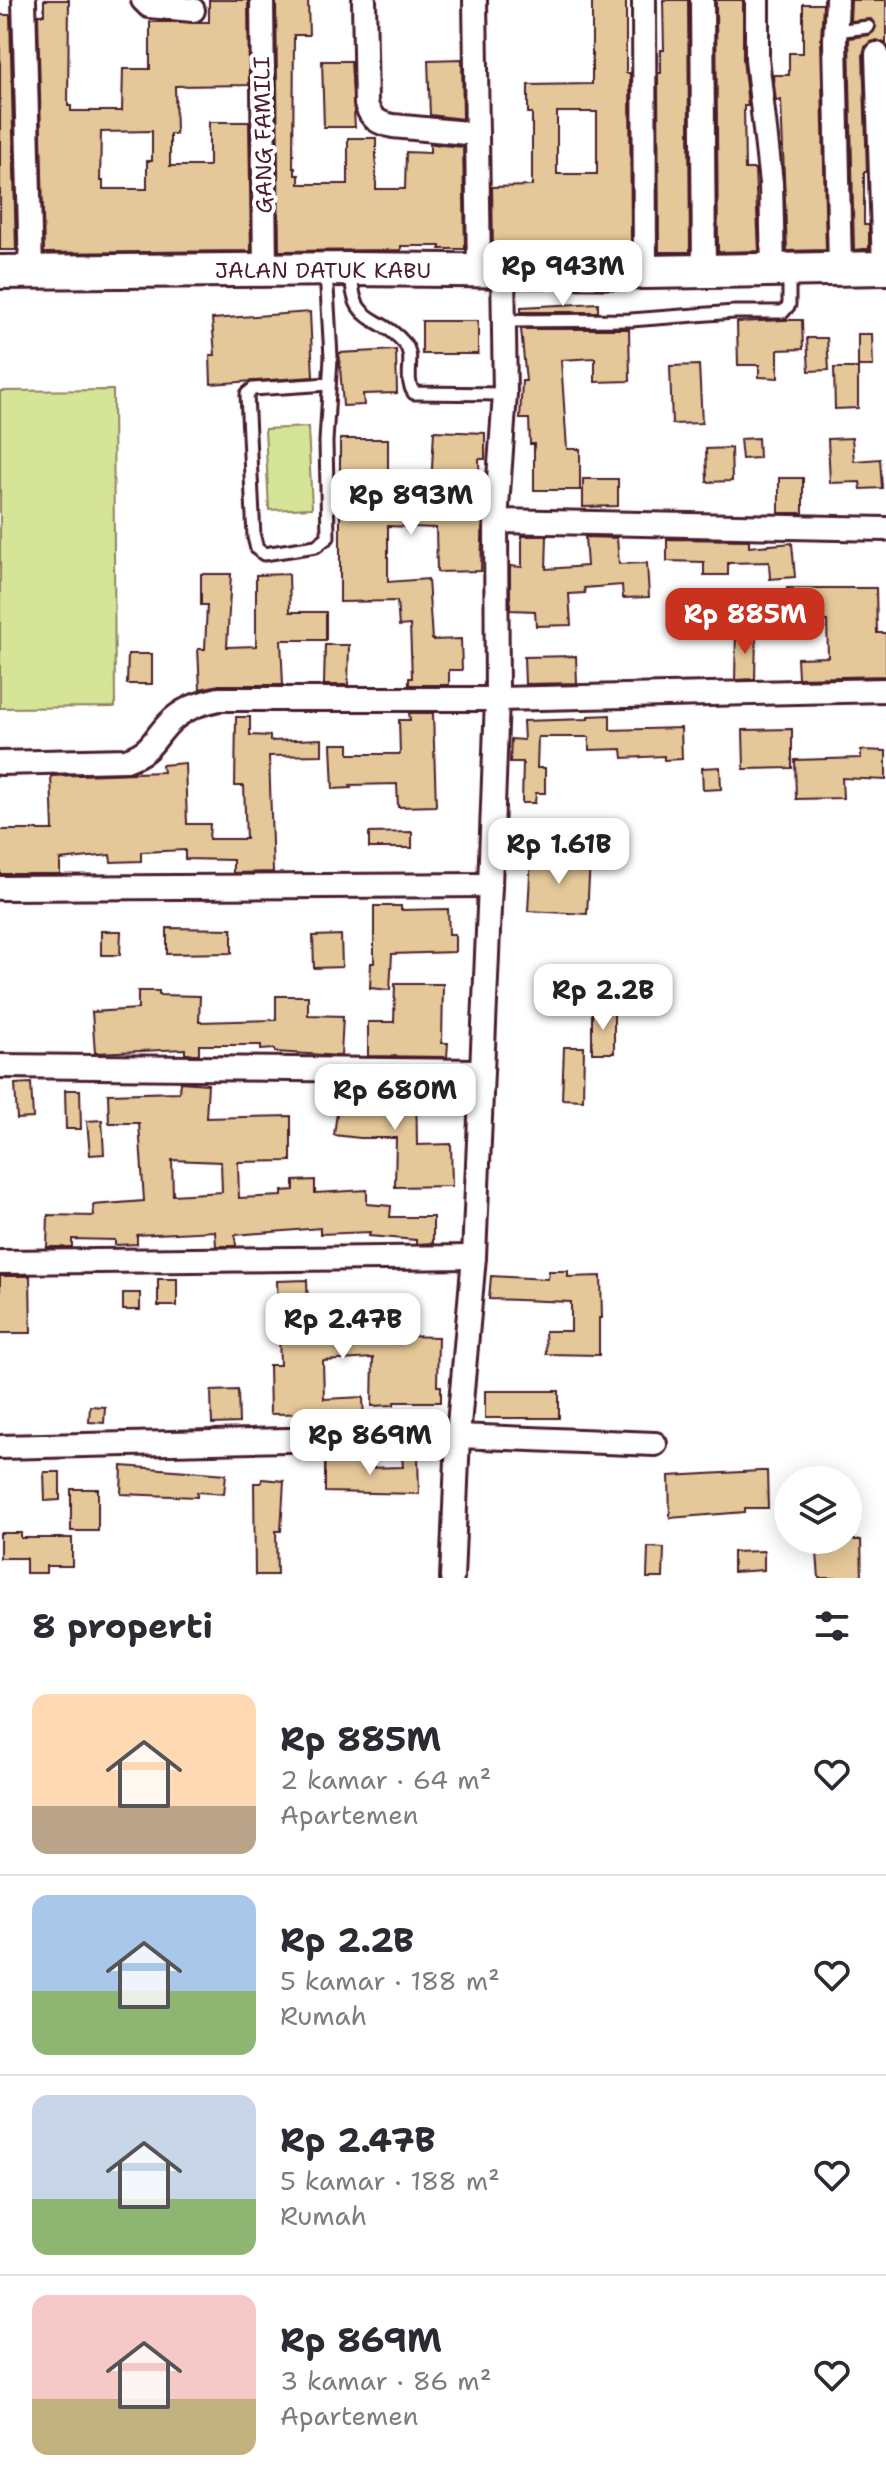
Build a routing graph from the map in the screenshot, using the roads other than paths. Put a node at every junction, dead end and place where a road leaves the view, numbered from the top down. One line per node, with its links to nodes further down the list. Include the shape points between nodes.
1 (24, 0): 22 (street)
2 (143, 0): 10 (street, via 149,6)
3 (262, 0): 16 (street, GANG FAMILI)
4 (364, 0): 14 (street, via 366,104 373,118 380,124)
5 (475, 0): 14 (street)
6 (644, 0): 23 (street)
7 (702, 0): 21 (street)
8 (757, 0): 20 (street, via 757,59)
9 (837, 0): 12 (street)
10 (193, 10)
11 (868, 27): 12 (lane)
12 (836, 31): 18 (street)
13 (877, 54): 15 (street)
14 (477, 134): 19 (street)
15 (885, 268): 18 (street, JALAN DATUK KABU)
16 (265, 269): 17 (street, JALAN DATUK KABU); 22 (street, JALAN DATUK KABU)
17 (339, 269): 19 (street, JALAN DATUK KABU); 25 (lane); 26 (lane, via 352,284 360,310 398,338 409,353 409,387 414,393)
18 (840, 269): 20 (street, JALAN DATUK KABU)
19 (491, 270): 23 (street, JALAN DATUK KABU); 24 (street)
20 (781, 270): 21 (street, JALAN DATUK KABU); 24 (lane, via 789,305 783,312)
21 (704, 271): 23 (street, JALAN DATUK KABU)
22 (15, 272)
23 (645, 272)
24 (503, 321): 26 (street)
25 (329, 384): 25 (lane, via 328,537 316,546 264,554 254,537 247,394 253,389)
26 (505, 394): 27 (street)
27 (496, 521): 28 (street); 30 (street)
28 (886, 529)
29 (886, 690): 30 (street)
30 (497, 699): 31 (street, via 219,699 182,712 151,748 126,760); 32 (street)
31 (0, 763)
32 (490, 885): 33 (street); 35 (street)
33 (0, 888)
34 (0, 1066): 35 (street)
35 (480, 1071): 36 (street)
36 (474, 1257): 37 (street); 38 (street)
37 (0, 1262)
38 (458, 1436): 39 (street); 40 (street); 41 (street)
39 (655, 1444)
40 (0, 1447)
41 (452, 1578)

